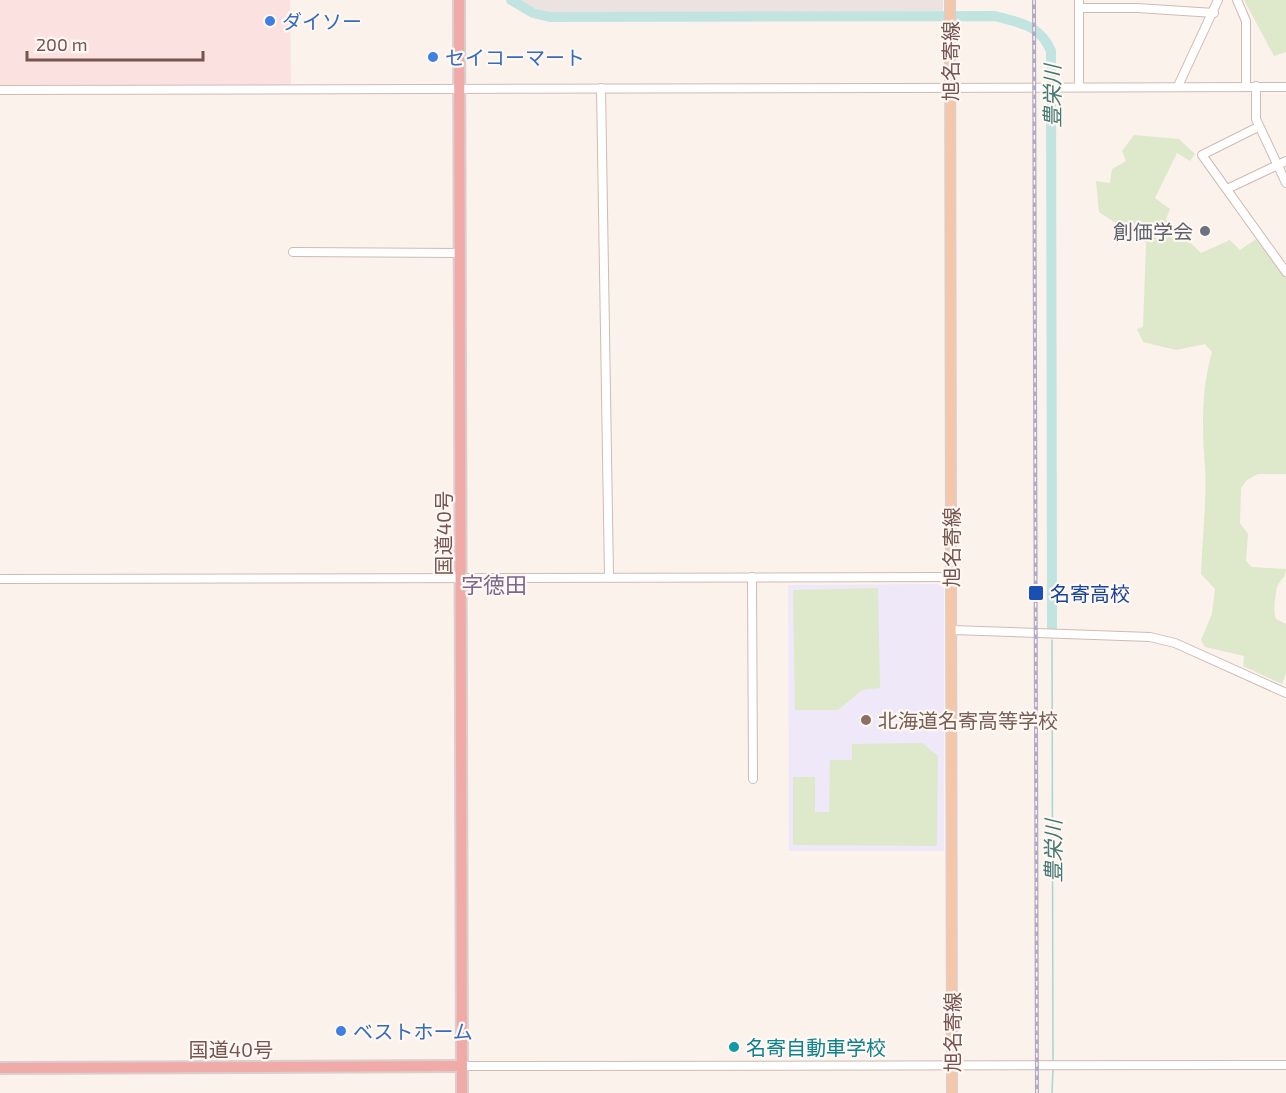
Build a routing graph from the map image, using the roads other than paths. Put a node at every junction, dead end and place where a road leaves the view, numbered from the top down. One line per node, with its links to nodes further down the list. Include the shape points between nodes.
1 (459, 0): 15 (highway, 国道40号)
2 (1218, 0): 7 (street)
3 (1237, 0): 11 (street, via 1246,21)
4 (950, 3): 9 (main road, 旭名寄線)
5 (1079, 4): 6 (street); 10 (street)
6 (1137, 4): 7 (street)
7 (1214, 13): 8 (street)
8 (1178, 86): 10 (street); 11 (street)
9 (950, 87): 10 (street); 14 (street); 28 (main road, 旭名寄線)
10 (1079, 87)
11 (1246, 87): 12 (street)
12 (1256, 87): 13 (street); 17 (street)
13 (1286, 87)
14 (601, 88): 15 (street); 26 (street)
15 (459, 89): 16 (street); 23 (highway, 国道40号)
16 (0, 90)
17 (1258, 127): 19 (street); 21 (street, via 1202,155)
18 (1286, 161): 19 (street)
19 (1277, 165): 20 (street); 21 (street)
20 (1286, 183)
21 (1227, 189): 24 (street)
22 (293, 252): 23 (street)
23 (460, 253): 29 (highway, 国道40号)
24 (1282, 261): 25 (street)
25 (1286, 272)
26 (609, 577): 27 (street); 29 (street)
27 (752, 577): 28 (street); 33 (street)
28 (951, 577): 31 (main road, 旭名寄線)
29 (461, 578): 30 (street); 35 (highway, 国道40号)
30 (0, 579)
31 (952, 630): 32 (street, via 1150,637 1175,644); 36 (main road, 旭名寄線)
32 (1286, 693)
33 (753, 779)
34 (1286, 1065): 36 (street)
35 (462, 1066): 36 (street); 37 (highway, 国道40号); 38 (highway, 国道40号)
36 (952, 1066): 39 (main road, 旭名寄線)
37 (0, 1068)
38 (462, 1093)
39 (952, 1093)

